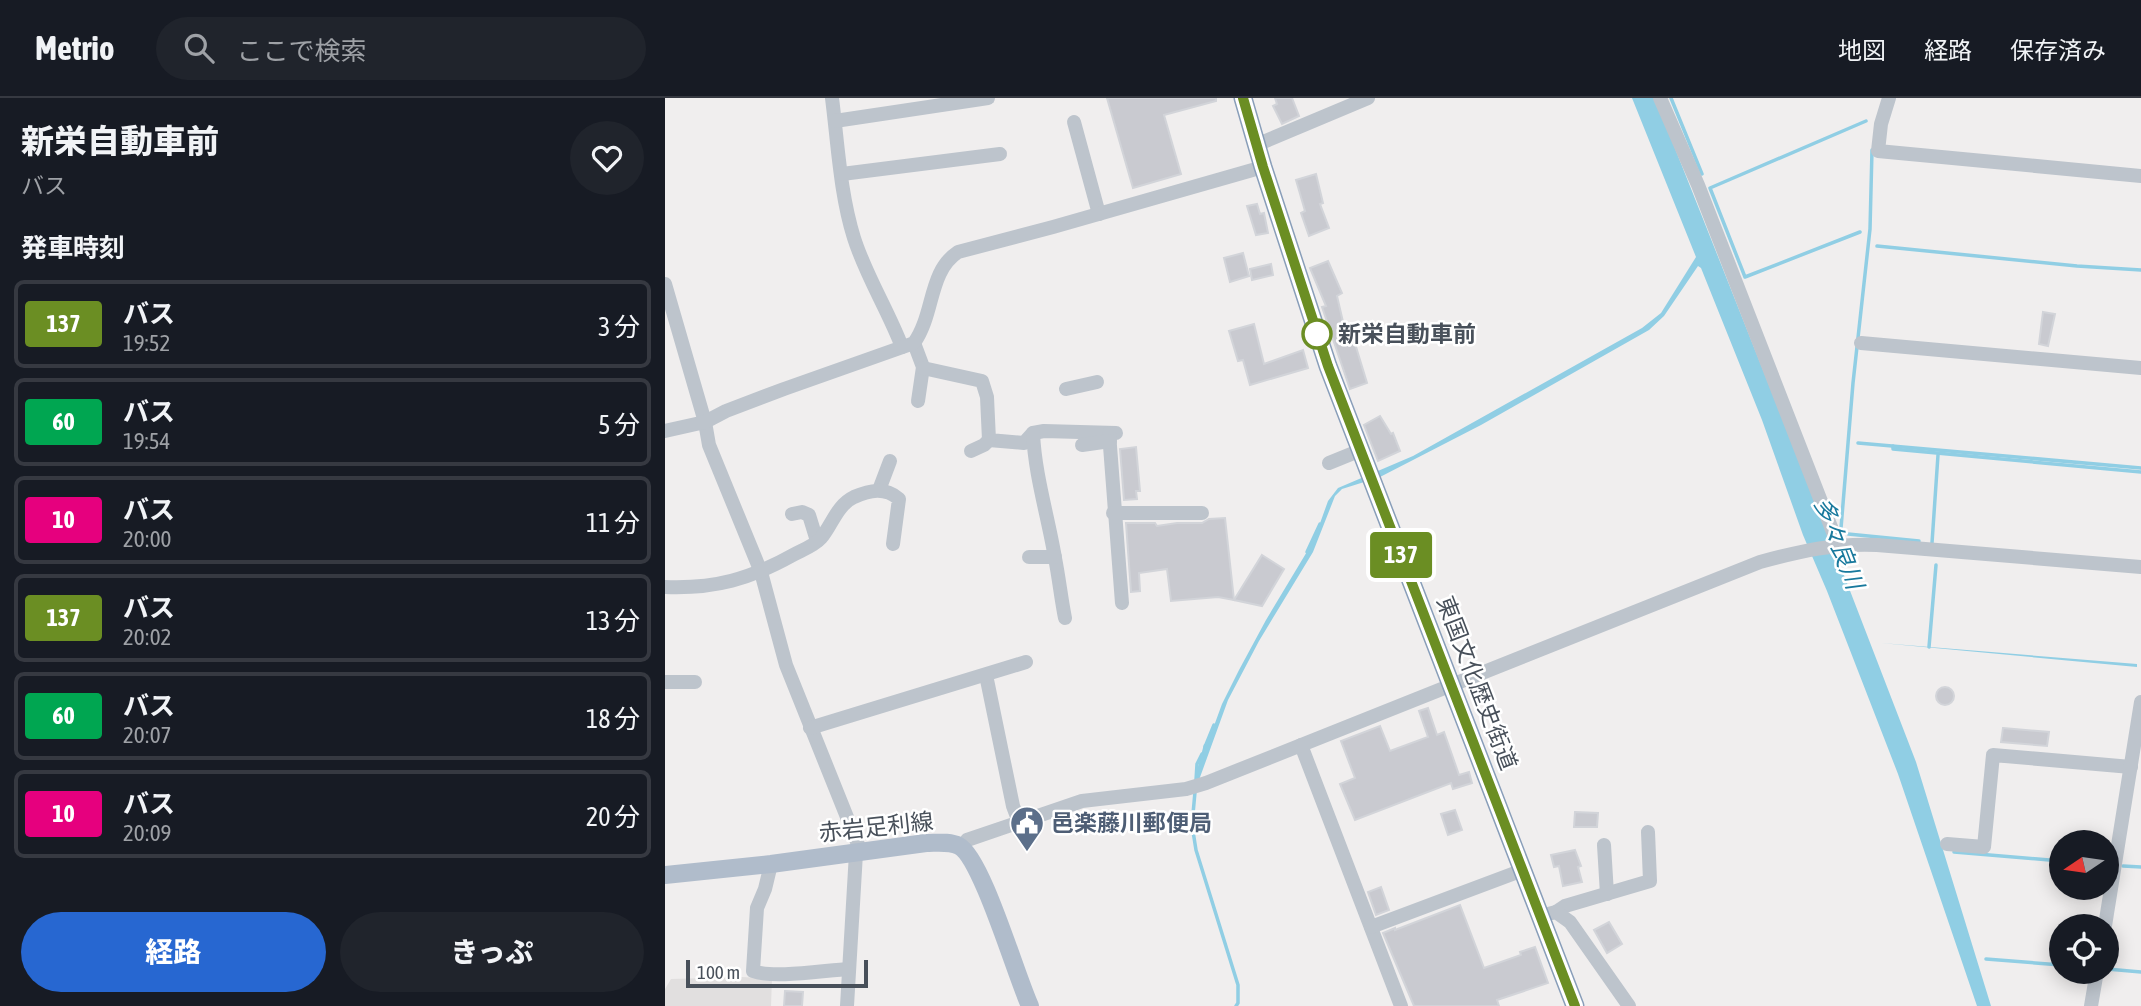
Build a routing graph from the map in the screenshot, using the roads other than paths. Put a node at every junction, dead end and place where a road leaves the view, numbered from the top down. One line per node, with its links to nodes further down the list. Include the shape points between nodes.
1 (832, 98): 7 (street)
2 (988, 98): 7 (street)
3 (1243, 98): 9 (highway, 東国文化歴史街道)
4 (1368, 98): 9 (street)
5 (1660, 98): 39 (street)
6 (1889, 98): 13 (street, via 1878,151)
7 (835, 121): 12 (street)
8 (1074, 122): 14 (street)
9 (1256, 145): 11 (highway, 東国文化歴史街道)
10 (1000, 153): 12 (street)
11 (1263, 167): 14 (street); 29 (highway, 東国文化歴史街道)
12 (842, 174): 17 (street, via 854,240 878,296)
13 (2141, 176)
14 (1099, 214): 17 (street, via 958,252 938,272 923,331)
15 (665, 284): 23 (street)
16 (1861, 344): 19 (street)
17 (908, 345): 18 (street); 23 (street)
18 (923, 368): 22 (street); 27 (street, via 982,382)
19 (2141, 368)
20 (1097, 382): 21 (street)
21 (1066, 389)
22 (918, 401)
23 (705, 422): 24 (street); 43 (street, via 709,446)
24 (665, 432)
25 (1033, 433): 26 (street); 27 (street, via 1024,443); 40 (street, via 1039,488)
26 (1112, 436): 28 (street); 34 (street)
27 (989, 440): 30 (street)
28 (1082, 445)
29 (1361, 450): 32 (street); 51 (highway, 東国文化歴史街道)
30 (971, 451)
31 (890, 461): 33 (street)
32 (1329, 463)
33 (879, 490): 37 (street, via 851,498); 38 (street, via 899,499)
34 (1113, 513): 35 (street); 45 (street)
35 (1202, 513)
36 (792, 514): 37 (street, via 809,515)
37 (817, 541): 43 (street)
38 (893, 544)
39 (1836, 545): 42 (street); 51 (street, via 1760,562)
40 (1055, 556): 41 (street); 46 (street)
41 (1029, 557)
42 (2141, 567)
43 (761, 572): 44 (street, via 693,588); 53 (street, via 786,665)
44 (665, 587)
45 (1122, 603)
46 (1065, 618)
47 (1026, 662): 48 (street)
48 (986, 675): 53 (street); 56 (street)
49 (665, 682): 50 (street)
50 (695, 682)
51 (1451, 686): 54 (street); 63 (highway, 東国文化歴史街道)
52 (2141, 702): 55 (street)
53 (810, 728): 61 (street, via 846,810)
54 (1301, 746): 56 (street, via 1186,789 1082,801); 68 (street)
55 (2130, 767): 58 (street, via 1993,755 1984,847); 67 (street)
56 (1020, 822): 60 (street, via 967,840)
57 (1648, 832): 65 (street, via 1650,881)
58 (1947, 844)
59 (1604, 845): 65 (street)
60 (961, 847): 61 (main road, 赤岩足利線, via 926,843); 72 (main road, 赤岩足利線, via 978,872)
61 (859, 853): 62 (main road, 赤岩足利線); 69 (street)
62 (771, 864): 64 (main road, 赤岩足利線); 69 (street, via 757,908 753,971)
63 (1523, 870): 66 (highway, 東国文化歴史街道); 68 (street)
64 (665, 875)
65 (1607, 894): 66 (street)
66 (1548, 914): 74 (highway, 東国文化歴史街道); 75 (street, via 1570,922)
67 (2107, 914)
68 (1371, 927): 73 (street)
69 (849, 969): 71 (street)
70 (2095, 984): 76 (street)
71 (846, 1006)
72 (1030, 1006)
73 (1401, 1006)
74 (1575, 1006)
75 (1629, 1006)
76 (2091, 1006)

